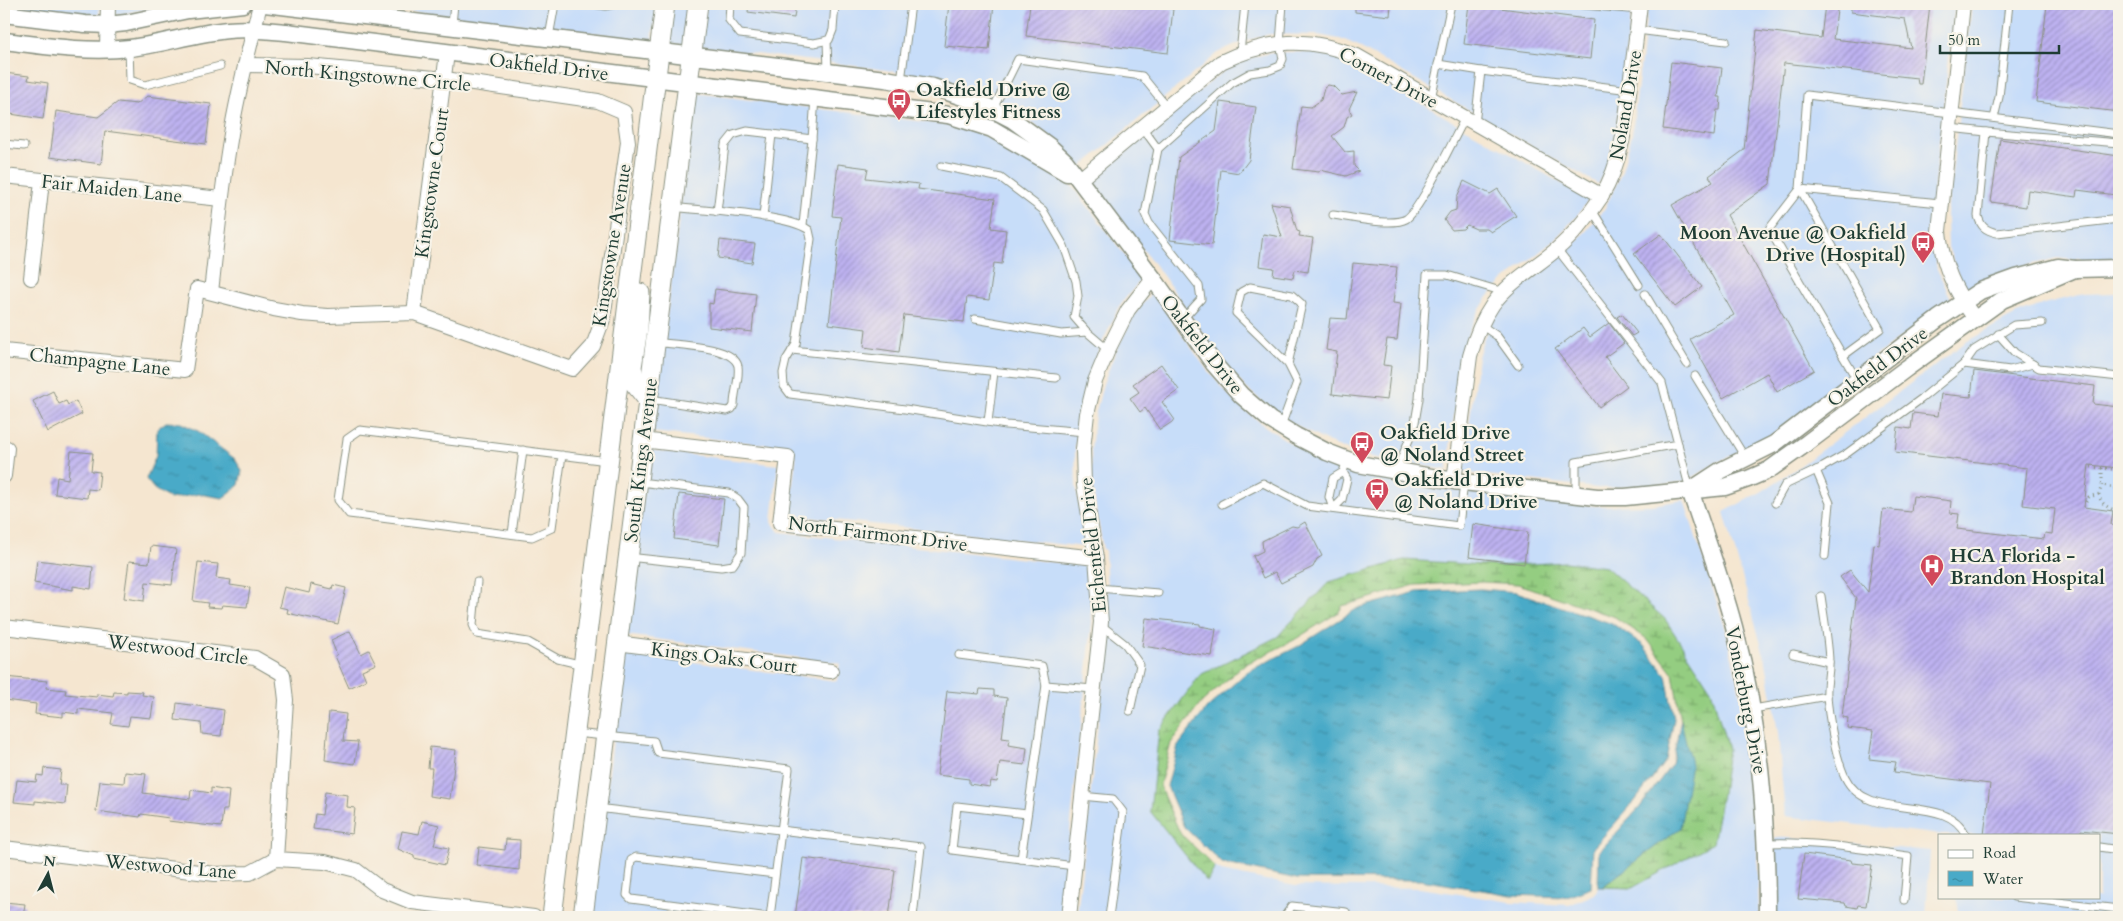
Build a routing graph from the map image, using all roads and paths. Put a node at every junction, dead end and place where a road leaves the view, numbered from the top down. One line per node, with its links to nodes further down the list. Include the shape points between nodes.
1 (108, 4): 23 (street)
2 (243, 4): 23 (street)
3 (260, 4): 25 (street)
4 (265, 4): 24 (street, Oakfield Drive)
5 (454, 4): 24 (lane)
6 (555, 4): 27 (lane)
7 (592, 4): 8 (lane)
8 (615, 4)
9 (665, 4): 34 (main road, South Kings Avenue)
10 (698, 4): 37 (main road, South Kings Avenue)
11 (730, 4): 28 (lane, via 729,20 740,34 814,44)
12 (835, 4): 28 (lane, via 833,30)
13 (911, 4): 45 (lane)
14 (1245, 4): 36 (lane)
15 (1283, 4): 31 (lane)
16 (1451, 4): 38 (lane)
17 (1574, 4): 20 (lane)
18 (1963, 4): 53 (street)
19 (2009, 4): 54 (lane)
20 (1615, 6): 21 (lane)
21 (1640, 7): 26 (street, Noland Drive)
22 (4, 14): 23 (street)
23 (107, 25): 33 (street)
24 (452, 25): 27 (street, Oakfield Drive)
25 (254, 28): 32 (street, Oakfield Drive, via 202,33); 35 (street, Oakfield Drive); 39 (street)
26 (1637, 30): 30 (lane); 47 (street, Noland Drive)
27 (550, 37): 34 (street, Oakfield Drive)
28 (827, 40): 42 (lane)
29 (4, 41): 33 (street, Oakfield Drive)
30 (1726, 41)
31 (1280, 43): 36 (street, Corner Drive); 49 (street, Corner Drive, via 1337,48 1357,56); 65 (lane, via 1283,59 1280,66 1250,73 1232,83)
32 (129, 48): 33 (street, Oakfield Drive); 40 (lane, via 130,80 145,85)
33 (107, 49)
34 (658, 50): 37 (street, Oakfield Drive); 44 (main road, South Kings Avenue)
35 (447, 53): 43 (street, Kingstowne Court); 44 (street, Oakfield Drive)
36 (1240, 53): 50 (street, Corner Drive, via 1221,62)
37 (691, 54): 42 (street, Oakfield Drive); 46 (main road, South Kings Avenue)
38 (1438, 64): 41 (lane); 49 (lane)
39 (245, 65): 43 (street, North Kingstowne Circle, via 308,66); 73 (street, North Kingstowne Circle)
40 (220, 66)
41 (1481, 71): 47 (lane); 55 (lane)
42 (828, 72): 45 (street, Oakfield Drive)
43 (445, 79): 52 (street, North Kingstowne Circle, via 598,100); 92 (street, Kingstowne Court)
44 (655, 79): 46 (street, Oakfield Drive); 71 (main road, South Kings Avenue)
45 (902, 81): 51 (street, Oakfield Drive, via 948,91)
46 (688, 83): 48 (street, Oakfield Drive); 75 (main road, South Kings Avenue)
47 (1630, 90): 72 (street, Noland Drive, via 1614,171)
48 (816, 98): 61 (lane); 68 (street, Oakfield Drive, via 966,119 1010,138)
49 (1431, 99): 55 (street, Corner Drive)
50 (1167, 106): 51 (lane, via 1142,76 1018,59); 56 (street, Corner Drive)
51 (992, 109): 68 (street, Oakfield Drive, via 1050,147)
52 (624, 112): 92 (street, Kingstowne Avenue, via 628,142 604,318 593,346 572,369)
53 (1952, 112): 54 (lane); 57 (street); 70 (lane, via 1807,95)
54 (1994, 118): 60 (lane)
55 (1470, 121): 72 (street, Corner Drive); 78 (lane, via 1418,206 1406,219 1393,222)
56 (1142, 127): 65 (lane); 68 (street, Corner Drive)
57 (1950, 128): 58 (lane); 74 (street)
58 (1986, 132): 62 (lane); 80 (lane, via 1978,216 1986,230 1996,233)
59 (772, 134): 61 (lane); 77 (lane, via 747,130 733,135 725,145); 79 (lane)
60 (2119, 134)
61 (812, 139): 81 (lane)
62 (2119, 143)
63 (4, 144): 64 (lane)
64 (24, 146)
65 (1158, 149): 95 (lane, via 1146,214 1149,223 1199,286 1201,299)
66 (941, 166): 98 (lane, via 1001,178 1042,210 1064,246 1076,281 1078,296 1074,317)
67 (4, 176): 69 (street, Fair Maiden Lane)
68 (1079, 180): 86 (street, Oakfield Drive)
69 (42, 181): 73 (street, Fair Maiden Lane); 85 (street)
70 (1800, 189): 74 (lane); 104 (lane, via 1769,230); 104 (lane, via 1880,329)
71 (641, 192): 116 (main road, via 640,304 632,367 635,384); 126 (main road, South Kings Avenue)
72 (1602, 196): 76 (street, Noland Drive)
73 (221, 199): 88 (street)
74 (1940, 202): 91 (street, via 1940,249 1951,282)
75 (672, 207): 77 (lane); 100 (main road, South Kings Avenue)
76 (1592, 210): 82 (street, Noland Drive); 87 (lane)
77 (716, 212): 79 (lane)
78 (1333, 215)
79 (764, 217): 81 (lane)
80 (2119, 220)
81 (803, 225): 101 (lane, via 809,230 811,239 796,344)
82 (1557, 249): 89 (street, Noland Drive); 121 (lane, via 1662,383)
83 (2119, 268): 84 (street, Oakfield Drive)
84 (2075, 269): 91 (street, Oakfield Drive, via 2058,267 2016,278 1980,291); 94 (street, Oakfield Drive, via 2018,292)
85 (30, 278)
86 (1153, 278): 95 (street, Oakfield Drive); 102 (street, Eichenfeld Drive, via 1128,310)
87 (1639, 285)
88 (211, 292): 92 (street, via 302,314); 103 (street, Champagne Lane, via 197,289 185,370)
89 (1504, 292): 97 (street, Noland Drive); 132 (lane, via 1447,275 1427,275 1419,399 1414,428)
90 (1645, 294): 107 (lane)
91 (1963, 302): 94 (street); 114 (street, Oakfield Drive)
92 (414, 313)
93 (975, 318): 98 (lane, via 1062,334)
94 (1974, 319): 115 (street, Oakfield Drive)
95 (1182, 320): 118 (street, Oakfield Drive, via 1241,396)
96 (2042, 323): 99 (lane, via 2014,325)
97 (1481, 325): 106 (lane, via 1497,336); 134 (street, Noland Drive, via 1470,356)
98 (1087, 332): 102 (lane)
99 (1998, 334): 108 (lane, via 1974,350); 109 (lane, via 2015,353)
100 (655, 342): 116 (main road, South Kings Avenue); 116 (lane, via 721,350 729,354 738,367 734,405 727,411)
101 (792, 350): 110 (lane); 117 (lane, via 783,373 784,386 790,394)
102 (1108, 350): 119 (street, Eichenfeld Drive, via 1095,381)
103 (4, 351)
104 (1843, 356): 114 (lane)
105 (1288, 364): 105 (lane, via 1236,313 1241,292 1250,287 1292,295 1302,304); 118 (lane, via 1297,382)
106 (1518, 364)
107 (1687, 364)
108 (1964, 364): 109 (lane, via 2010,370); 130 (lane, via 1853,448)
109 (2033, 364): 112 (lane, via 2039,368)
110 (994, 372): 113 (lane); 117 (lane)
111 (1695, 376): 125 (lane)
112 (2119, 377)
113 (1056, 378)
114 (1858, 381): 115 (street); 125 (street, Oakfield Drive, via 1774,444)
115 (1870, 395): 138 (street, Oakfield Drive, via 1769,470 1725,487)
116 (647, 399): 120 (main road, South Kings Avenue)
117 (988, 422): 119 (lane)
118 (1281, 427): 127 (street, Oakfield Drive, via 1327,452)
119 (1085, 432): 149 (street, Eichenfeld Drive, via 1084,485)
120 (642, 440): 135 (main road, South Kings Avenue); 149 (street, North Fairmont Drive, via 788,456 780,523)
121 (1678, 444): 138 (lane); 139 (lane, via 1576,462)
122 (7, 448): 133 (street)
123 (523, 450): 124 (lane); 146 (lane); 146 (lane, via 360,430 347,438 338,500 350,514)
124 (562, 455): 126 (lane); 146 (lane, via 552,528 532,537)
125 (1746, 459): 138 (street, Oakfield Drive)
126 (608, 461): 160 (main road, South Kings Avenue)
127 (1345, 466): 132 (street, Oakfield Drive, via 1358,464); 144 (lane, via 1344,493); 144 (lane, via 1333,478 1329,497)
128 (2091, 467): 129 (path)
129 (2102, 468): 131 (path); 136 (path)
130 (1816, 470): 142 (lane, via 1785,485); 147 (lane, via 1830,503)
131 (2119, 470)
132 (1396, 471): 134 (street, Oakfield Drive)
133 (4, 476)
134 (1459, 481): 139 (street, Oakfield Drive); 144 (lane, via 1459,526)
135 (637, 482): 148 (main road, South Kings Avenue); 148 (lane, via 729,493 744,508 743,532 740,553 734,565 721,567)
136 (2102, 486): 137 (path); 140 (path)
137 (2116, 488)
138 (1690, 490): 139 (street, Oakfield Drive, via 1625,497); 165 (street, Vonderburg Drive, via 1734,627)
139 (1576, 494)
140 (2099, 494): 141 (path, via 2089,497); 145 (path, via 2103,504)
141 (2086, 502)
142 (1775, 503)
143 (1222, 504): 144 (lane, via 1263,483 1307,506)
144 (1333, 509)
145 (2119, 512)
146 (512, 534)
147 (1825, 556)
148 (628, 557): 156 (main road, South Kings Avenue)
149 (1096, 558): 151 (street, Eichenfeld Drive)
150 (477, 582): 160 (lane, via 473,625 477,634 528,642 558,659)
151 (1098, 588): 152 (lane); 154 (street, Eichenfeld Drive)
152 (1158, 593)
153 (1822, 596): 159 (lane)
154 (1100, 625): 163 (street, Eichenfeld Drive); 166 (lane, via 1125,644 1140,665)
155 (4, 627): 178 (street, Westwood Circle, via 256,658 283,674 286,700)
156 (617, 643): 161 (street, Kings Oaks Court); 168 (main road, South Kings Avenue)
157 (1793, 654): 159 (lane)
158 (959, 655): 162 (lane, via 1042,666)
159 (1829, 662): 164 (lane)
160 (583, 665): 167 (main road, South Kings Avenue)
161 (831, 671)
162 (1046, 684): 163 (lane); 171 (lane)
163 (1093, 689): 169 (street, Eichenfeld Drive)
164 (1827, 696): 165 (lane); 173 (lane, via 1836,748 1845,777 1857,793 1878,804 1936,812 1951,818)
165 (1752, 709): 174 (street, Vonderburg Drive, via 1762,775)
166 (1130, 711)
167 (575, 732): 168 (lane); 188 (main road, South Kings Avenue)
168 (606, 736): 170 (main road, South Kings Avenue); 172 (lane, via 654,741 658,754 788,769)
169 (1081, 796): 180 (street, Eichenfeld Drive); 193 (lane, via 1113,799 1123,812)
170 (596, 808): 172 (lane); 189 (main road, South Kings Avenue)
171 (1027, 814): 179 (lane); 179 (lane, via 957,806 952,850)
172 (781, 829): 181 (lane); 191 (lane, via 921,847)
173 (1965, 834)
174 (1767, 843): 183 (lane, via 1797,842 1908,856); 195 (street, Vonderburg Drive)
175 (2100, 847): 177 (lane)
176 (4, 848): 178 (street, Westwood Lane, via 215,874 250,873)
177 (2119, 850)
178 (276, 859): 187 (street, via 325,862 356,870 382,890 412,902)
179 (1021, 859): 180 (lane)
180 (1074, 866): 192 (street, Eichenfeld Drive)
181 (775, 874): 190 (lane); 190 (lane, via 636,857 632,860 627,895 630,899)
182 (2032, 898): 184 (lane)
183 (1904, 900)
184 (2086, 901): 185 (lane)
185 (2119, 909)
186 (1346, 912): 194 (lane, via 1292,906)
187 (534, 917)
188 (552, 917)
189 (583, 917)
190 (770, 917)
191 (913, 917)
192 (1069, 917)
193 (1109, 917)
194 (1284, 917)
195 (1767, 917)

